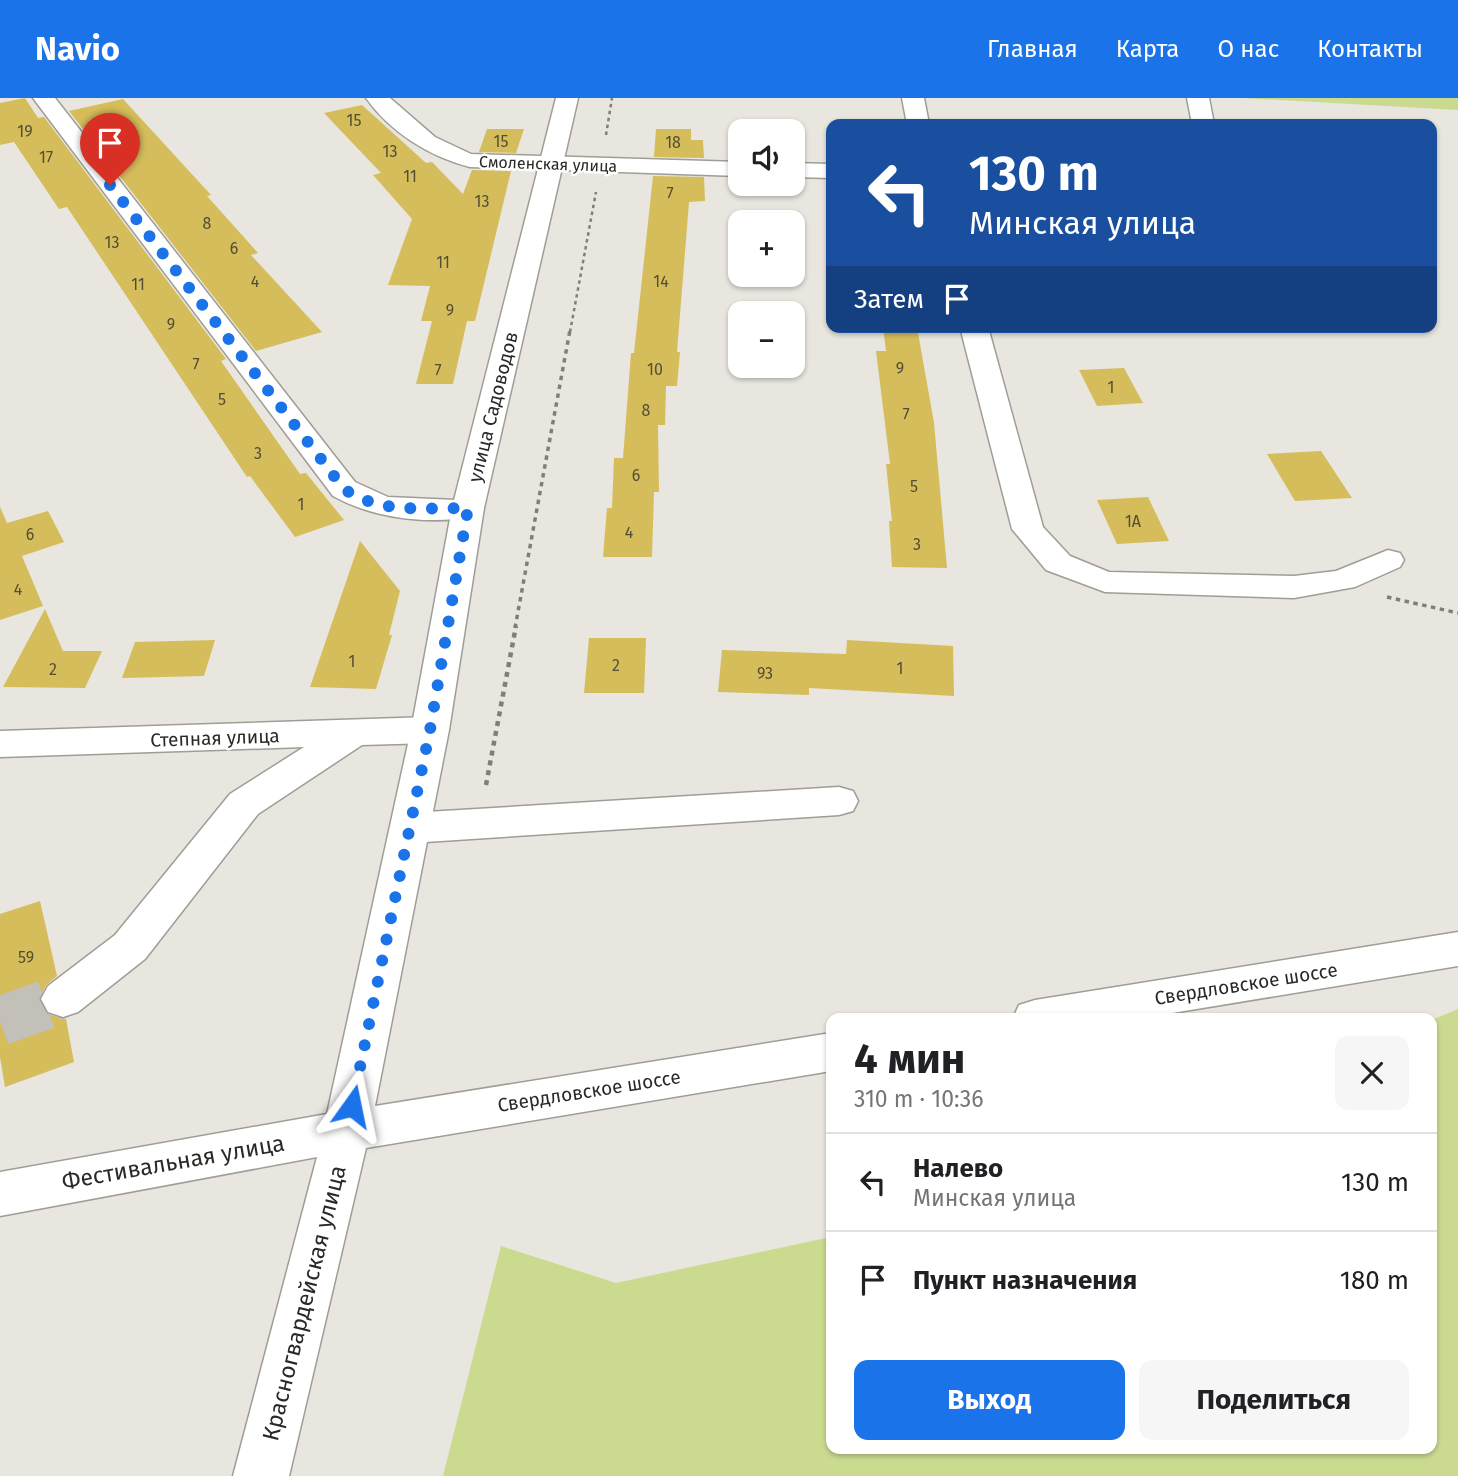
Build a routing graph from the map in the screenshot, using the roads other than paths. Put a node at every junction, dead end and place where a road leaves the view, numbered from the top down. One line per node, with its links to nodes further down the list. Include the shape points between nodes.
1 (44, 98): 13 (street, via 344,489 359,500 380,506)
2 (377, 98): 8 (street, Смоленская улица, via 454,159)
3 (567, 98): 8 (street, улица Садоводов)
4 (913, 98): 6 (street)
5 (1198, 98): 7 (street)
6 (917, 119)
7 (1202, 119)
8 (552, 165): 9 (street, Смоленская улица); 13 (street, улица Садоводов)
9 (728, 169)
10 (805, 170): 11 (street)
11 (826, 171)
12 (976, 333): 14 (street, via 1028,529 1058,563 1105,582 1294,587 1343,580)
13 (468, 508): 15 (street, улица Садоводов)
14 (1388, 560)
15 (430, 730): 16 (street, Степная улица); 19 (street, улица Садоводов)
16 (353, 734): 17 (street, Степная улица); 21 (street, via 244,804 130,947)
17 (0, 744)
18 (839, 801): 19 (street)
19 (410, 828): 24 (street, улица Садоводов)
20 (1458, 949): 22 (street, Свердловское шоссе)
21 (63, 999)
22 (1066, 1013)
23 (826, 1053): 24 (street, Свердловское шоссе)
24 (347, 1131): 25 (street, Фестивальная улица); 26 (street, Красногвардейская улица)
25 (0, 1194)
26 (261, 1476)

